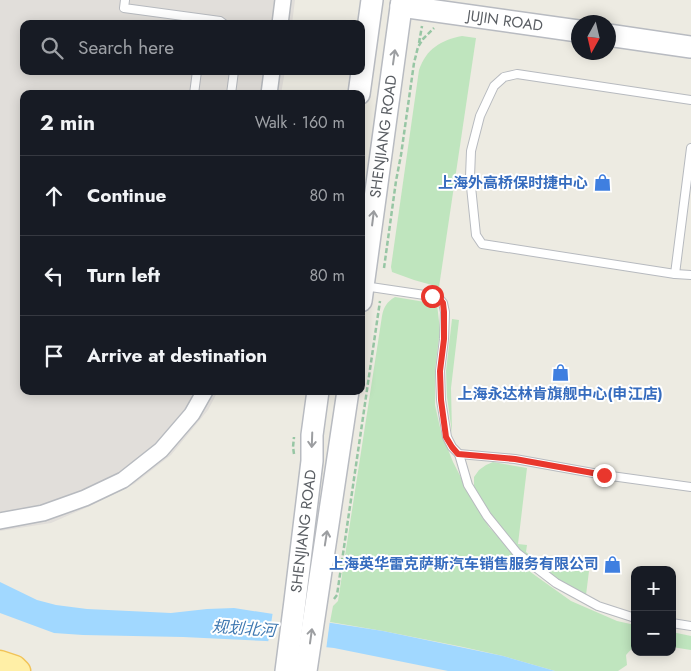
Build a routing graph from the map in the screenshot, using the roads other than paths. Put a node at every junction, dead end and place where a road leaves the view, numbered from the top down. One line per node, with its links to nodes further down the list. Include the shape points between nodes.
1 (125, 0): 5 (lane, via 124,8)
2 (283, 0): 6 (street)
3 (372, 0): 10 (main road, SHENJIANG ROAD)
4 (402, 3): 7 (main road, JUJIN ROAD); 23 (main road, SHENJIANG ROAD, one-way to 4)
5 (198, 20)
6 (280, 20)
7 (571, 30)
8 (616, 36): 9 (main road)
9 (691, 47)
10 (365, 51)
11 (196, 75): 15 (lane)
12 (233, 75): 16 (lane)
13 (271, 75): 17 (street)
14 (362, 75): 18 (main road, SHENJIANG ROAD)
15 (195, 90)
16 (231, 90)
17 (270, 90)
18 (360, 90)
19 (691, 100): 21 (lane, via 516,74 504,77 494,86 480,116 471,151 470,177 476,235 482,244)
20 (691, 148): 21 (lane)
21 (675, 274): 22 (lane)
22 (691, 275)
23 (369, 292): 27 (lane, via 438,297 443,303 441,400 446,437)
24 (203, 395): 29 (street, via 192,414 161,450 123,480 42,513)
25 (317, 395): 30 (main road, SHENJIANG ROAD, one-way to 30, via 312,435)
26 (347, 395): 30 (main road, SHENJIANG ROAD, one-way to 26)
27 (458, 454): 28 (lane, via 515,459); 31 (lane, via 468,484 487,516 517,553 556,583 598,606)
28 (691, 488)
29 (0, 521)
30 (315, 602): 35 (main road, SHENJIANG ROAD)
31 (631, 617)
32 (676, 624): 33 (lane)
33 (691, 626)
34 (0, 662): 36 (main road)
35 (296, 669)
36 (19, 671)

